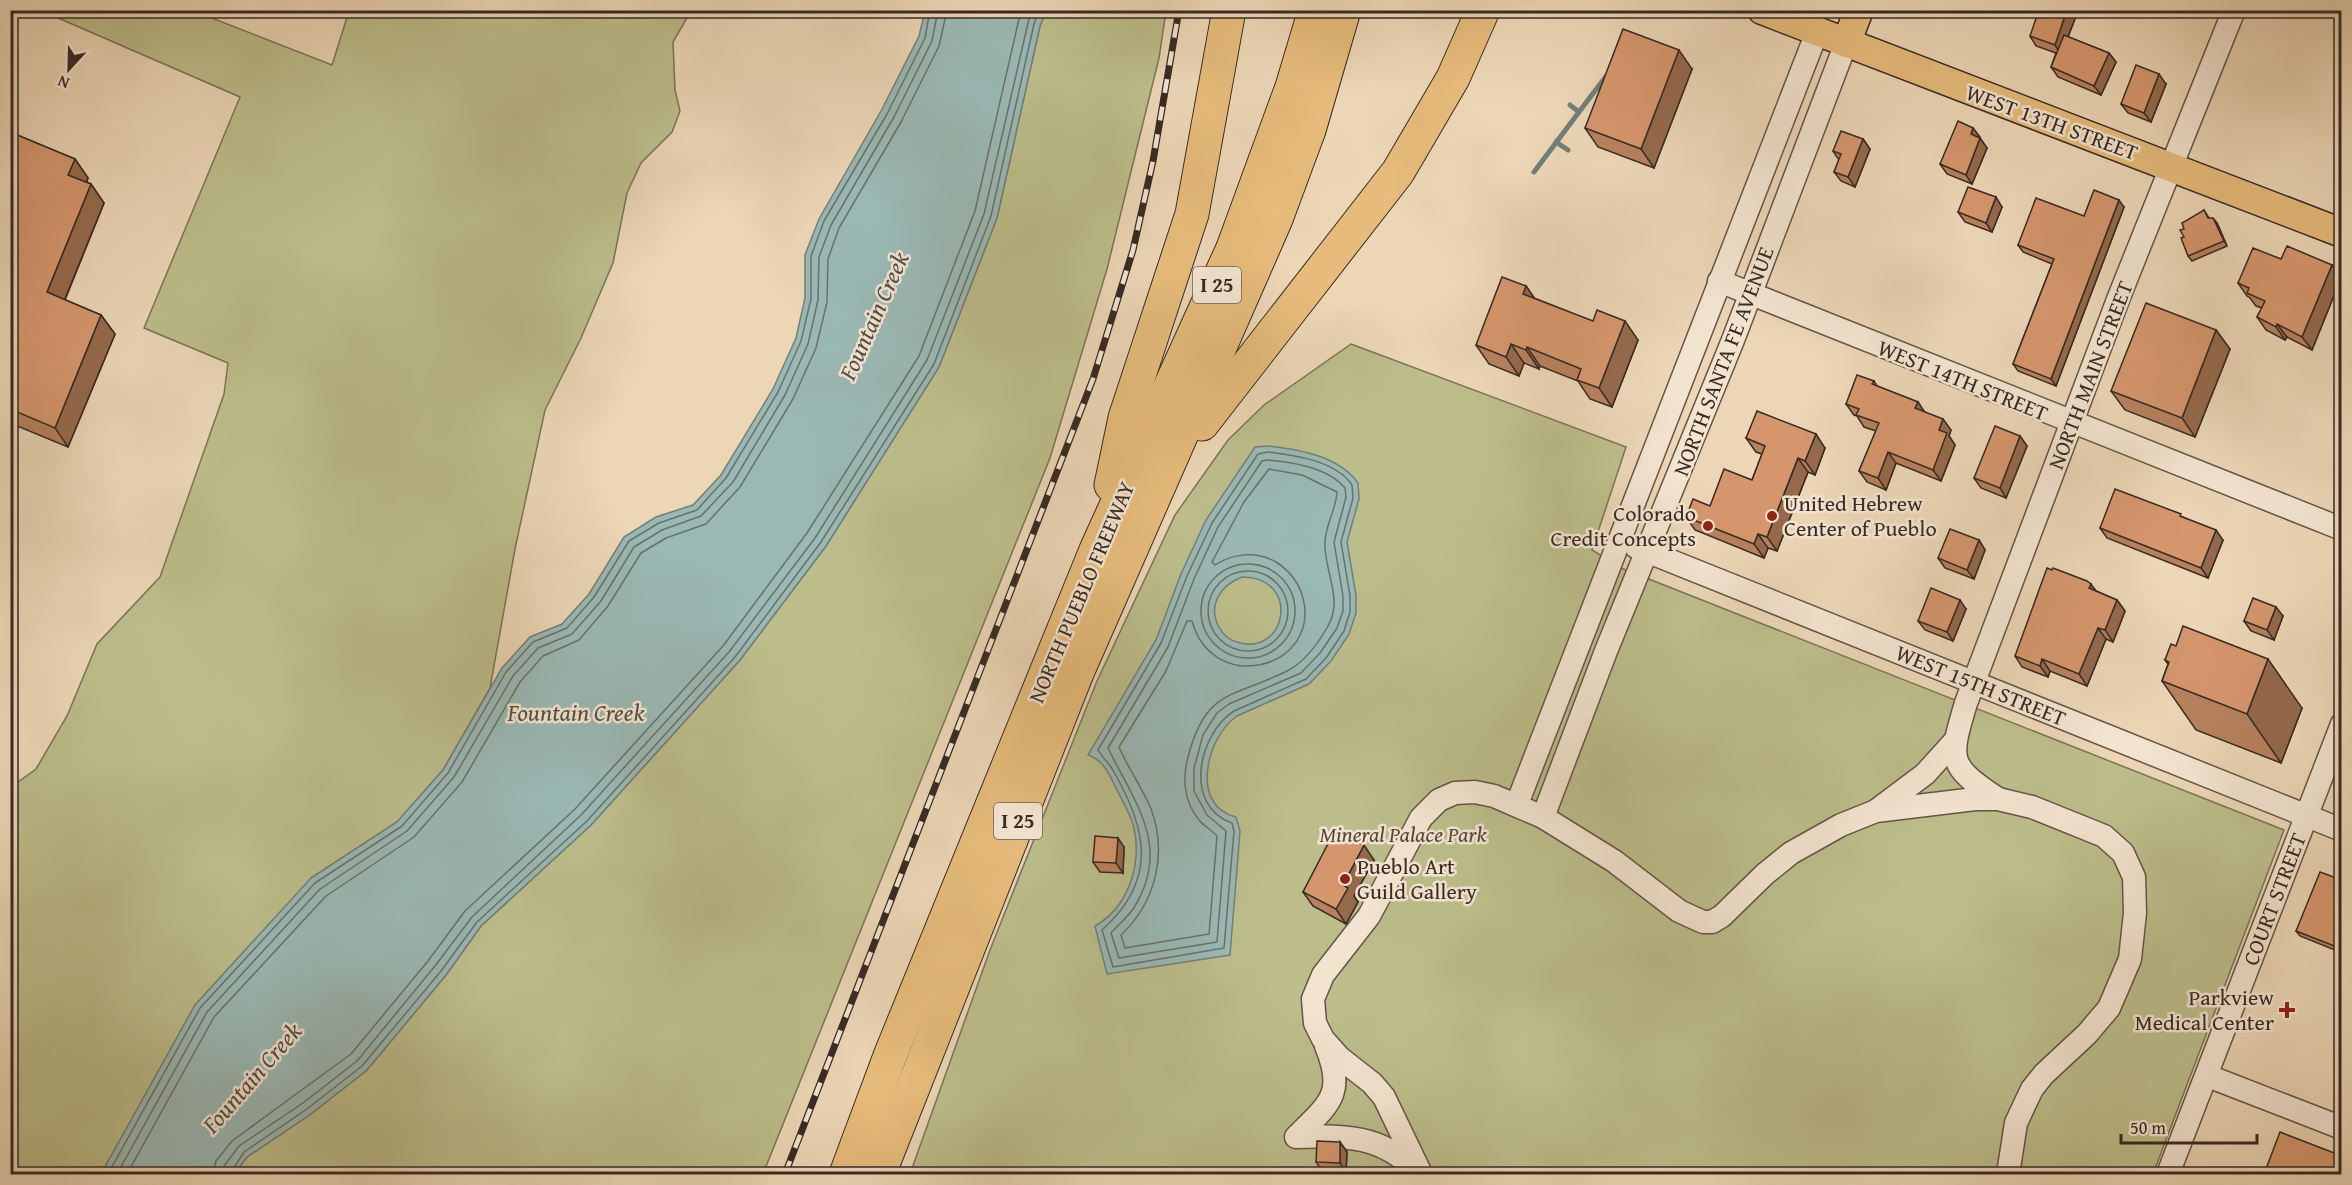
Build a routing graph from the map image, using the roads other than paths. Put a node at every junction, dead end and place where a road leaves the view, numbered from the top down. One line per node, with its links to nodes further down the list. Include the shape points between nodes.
1 (1228, 10): 18 (highway, via 1192,214 1125,418)
2 (1315, 10): 18 (highway, NORTH PUEBLO FREEWAY / I 25, via 1292,87 1233,248)
3 (1344, 10): 15 (highway, NORTH PUEBLO FREEWAY / I 25, via 1310,130 1276,219)
4 (1483, 10): 15 (highway, via 1453,78 1398,172)
5 (1762, 10): 8 (main road, WEST 13TH STREET)
6 (1858, 10): 9 (main road, NORTH SANTA FE AVENUE)
7 (2234, 10): 10 (street, NORTH MAIN STREET)
8 (1822, 21): 9 (main road, WEST 13TH STREET); 12 (street, NORTH SANTA FE AVENUE)
9 (1846, 43): 10 (main road, WEST 13TH STREET); 13 (street, NORTH SANTA FE AVENUE)
10 (2174, 167): 11 (main road, WEST 13TH STREET); 14 (street, NORTH MAIN STREET)
11 (2342, 233)
12 (1719, 281): 13 (street, WEST 14TH STREET); 17 (street, NORTH SANTA FE AVENUE)
13 (1750, 294): 14 (street, WEST 14TH STREET); 19 (street, NORTH SANTA FE AVENUE)
14 (2071, 424): 16 (street, WEST 14TH STREET); 20 (street, NORTH MAIN STREET)
15 (1167, 472): 33 (highway, NORTH PUEBLO FREEWAY / I 25, via 1077,673)
16 (2342, 529)
17 (1620, 541): 19 (street, WEST 15TH STREET); 24 (street, NORTH SANTA FE AVENUE)
18 (1096, 550): 32 (highway, NORTH PUEBLO FREEWAY / I 25, via 890,1056)
19 (1649, 552): 20 (street, WEST 15TH STREET); 27 (street, NORTH SANTA FE AVENUE, via 1606,651)
20 (1974, 683): 22 (street, NORTH MAIN STREET); 26 (street, WEST 15TH STREET)
21 (2342, 724): 26 (street, COURT STREET)
22 (1954, 742): 23 (street, NORTH MAIN STREET, via 1954,755 1964,775); 25 (street, NORTH MAIN STREET, via 1926,774)
23 (1998, 799): 25 (street, NORTH MAIN STREET); 35 (street, NORTH MAIN STREET, via 2032,807 2104,836 2123,854 2136,891 2130,959 2118,992 2098,1023 2032,1089 2016,1123)
24 (1517, 804): 27 (street); 29 (street, via 1485,794 1455,793 1429,809 1369,916 1316,986 1313,1010)
25 (1876, 811): 27 (street, NORTH MAIN STREET, via 1791,853 1712,922 1693,920 1614,861)
26 (2307, 816): 28 (street, WEST 15TH STREET); 30 (street, COURT STREET)
27 (1543, 817)
28 (2342, 830)
29 (1323, 1039): 34 (street, via 1384,1097); 34 (street, via 1335,1068 1335,1090 1296,1137 1368,1139 1403,1158)
30 (2208, 1076): 31 (street); 36 (street, COURT STREET)
31 (2342, 1128)
32 (846, 1174)
33 (879, 1174)
34 (1420, 1174)
35 (2008, 1174)
36 (2168, 1174)

